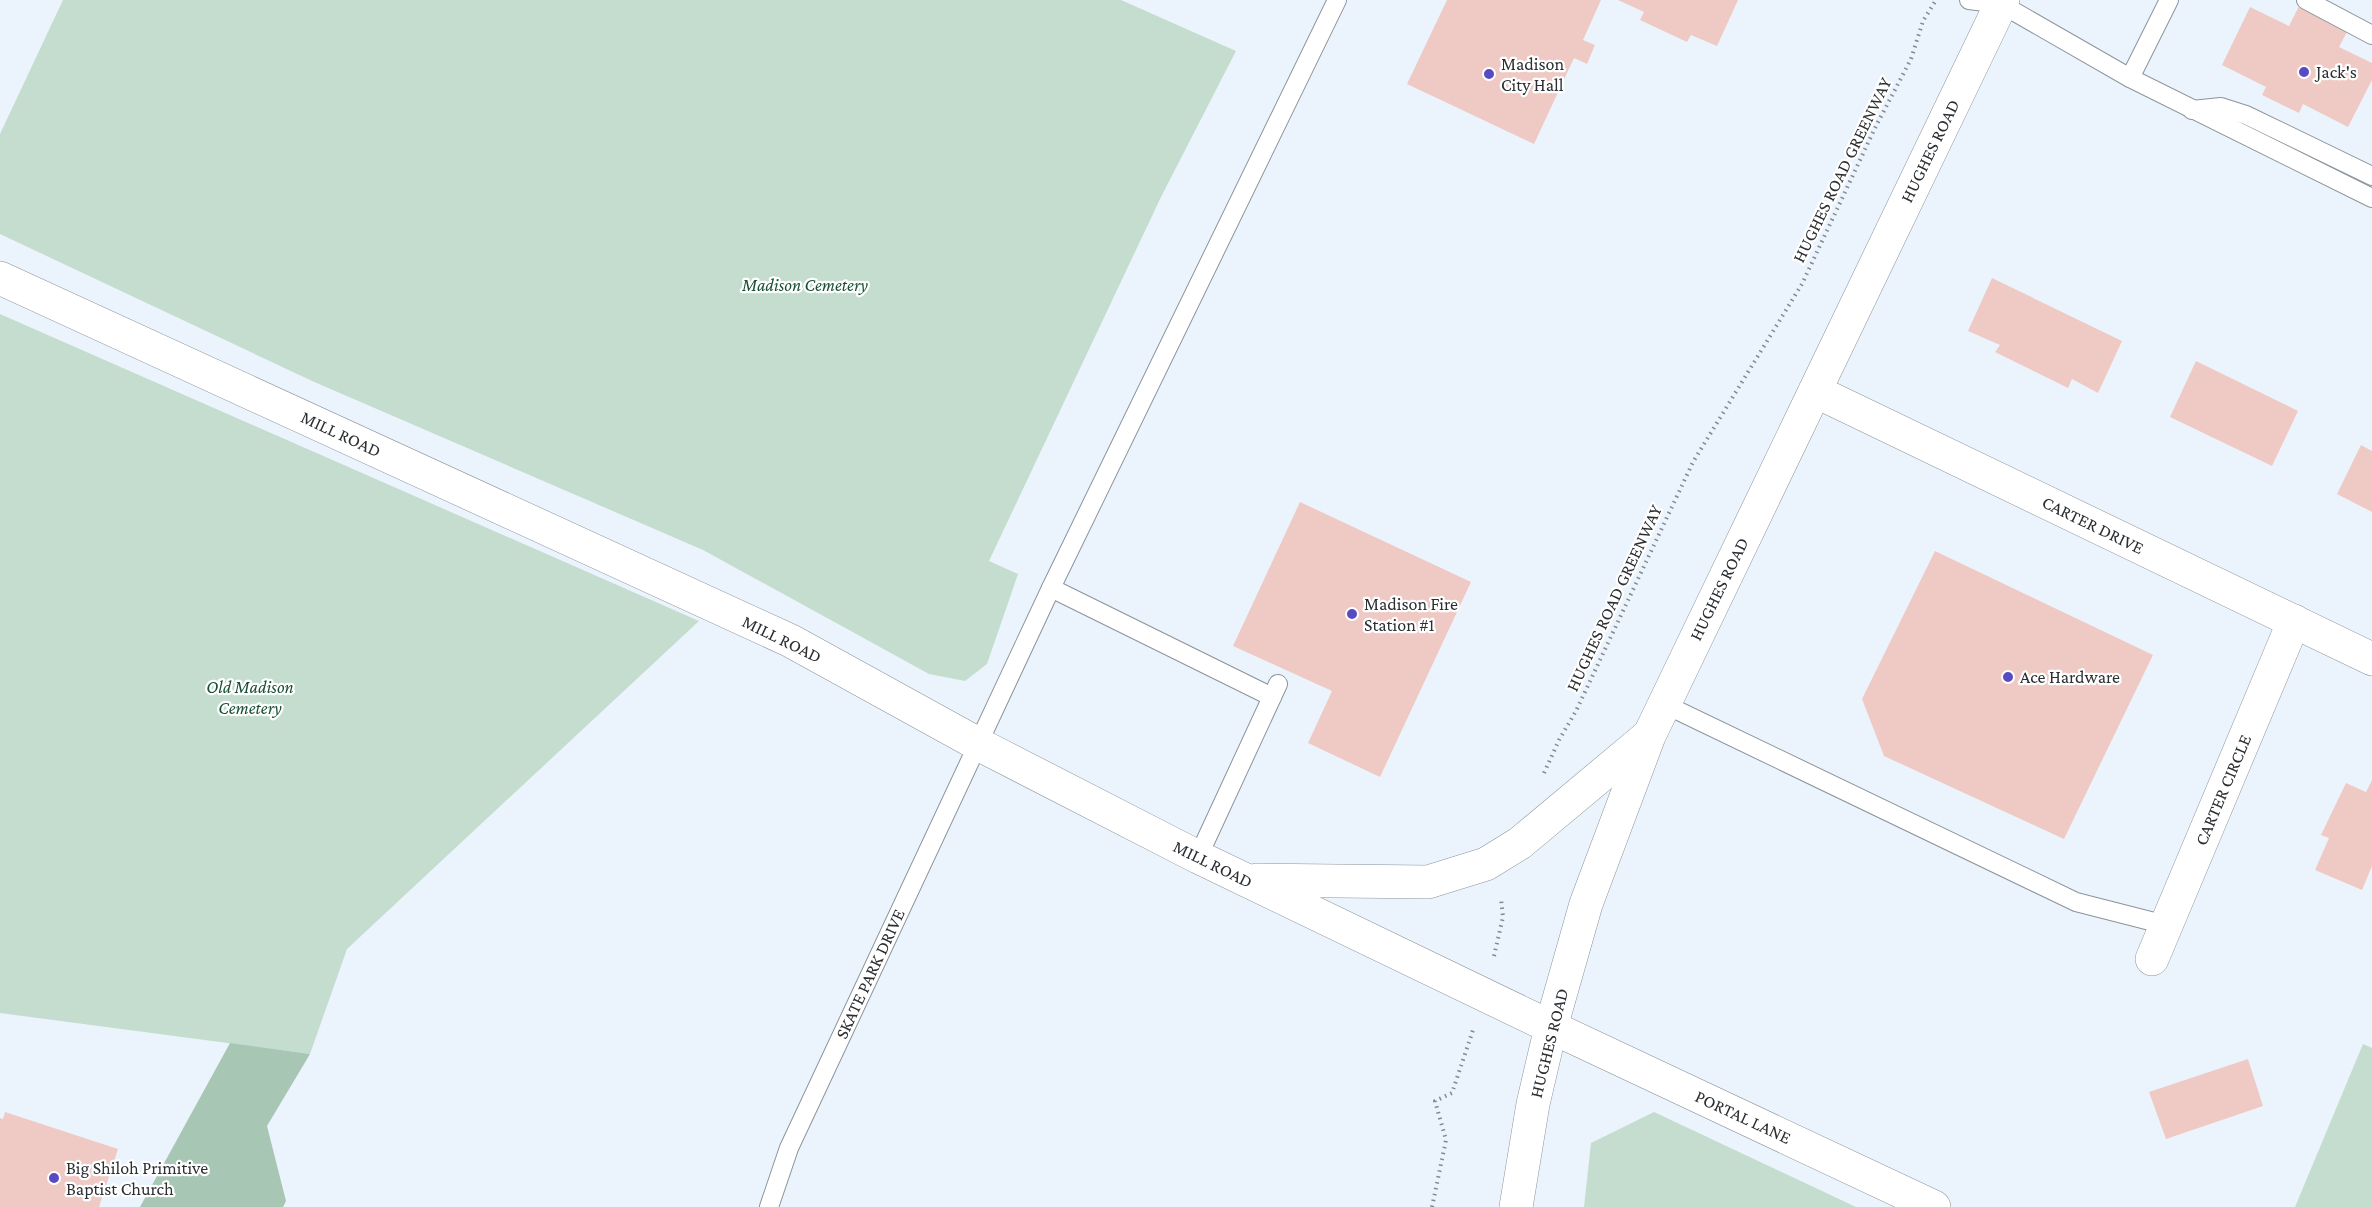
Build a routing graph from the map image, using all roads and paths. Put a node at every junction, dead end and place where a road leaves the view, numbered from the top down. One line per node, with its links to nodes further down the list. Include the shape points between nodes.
1 (1336, 0): 14 (lane, SKATE PARK DRIVE)
2 (1936, 0): 20 (path, HUGHES ROAD GREENWAY, via 1802,284 1693,462)
3 (1969, 0): 6 (lane)
4 (2169, 0): 8 (lane)
5 (2306, 0): 7 (lane)
6 (2001, 1): 8 (lane); 13 (street, HUGHES ROAD)
7 (2372, 35)
8 (2130, 78): 9 (lane)
9 (2192, 110): 10 (lane, via 2221,107 2246,115); 11 (lane)
10 (2372, 176)
11 (2372, 198)
12 (0, 278): 19 (street, MILL ROAD, via 791,641)
13 (1815, 391): 15 (street, CARTER DRIVE); 17 (street, HUGHES ROAD)
14 (1051, 588): 19 (lane, SKATE PARK DRIVE); 21 (lane, via 1275,690)
15 (2294, 621): 16 (street, CARTER DRIVE); 24 (street, CARTER CIRCLE)
16 (2372, 659)
17 (1664, 704): 18 (street, HUGHES ROAD); 24 (lane, via 2076,902)
18 (1648, 736): 22 (street, via 1520,843); 27 (street, HUGHES ROAD, via 1586,904)
19 (978, 744): 21 (street, MILL ROAD); 28 (lane, SKATE PARK DRIVE, via 789,1148)
20 (1543, 776)
21 (1198, 857): 23 (street, MILL ROAD)
22 (1486, 864): 23 (street, via 1428,882); 26 (path, via 1502,900 1503,917)
23 (1246, 880): 26 (street, MILL ROAD)
24 (2166, 924): 25 (street, CARTER CIRCLE)
25 (2152, 959)
26 (1484, 995): 27 (street, MILL ROAD); 29 (path, via 1452,1093 1435,1101 1446,1140)
27 (1551, 1027): 30 (street, HUGHES ROAD); 31 (street, PORTAL LANE)
28 (769, 1207)
29 (1432, 1207)
30 (1516, 1207)
31 (1934, 1207)

